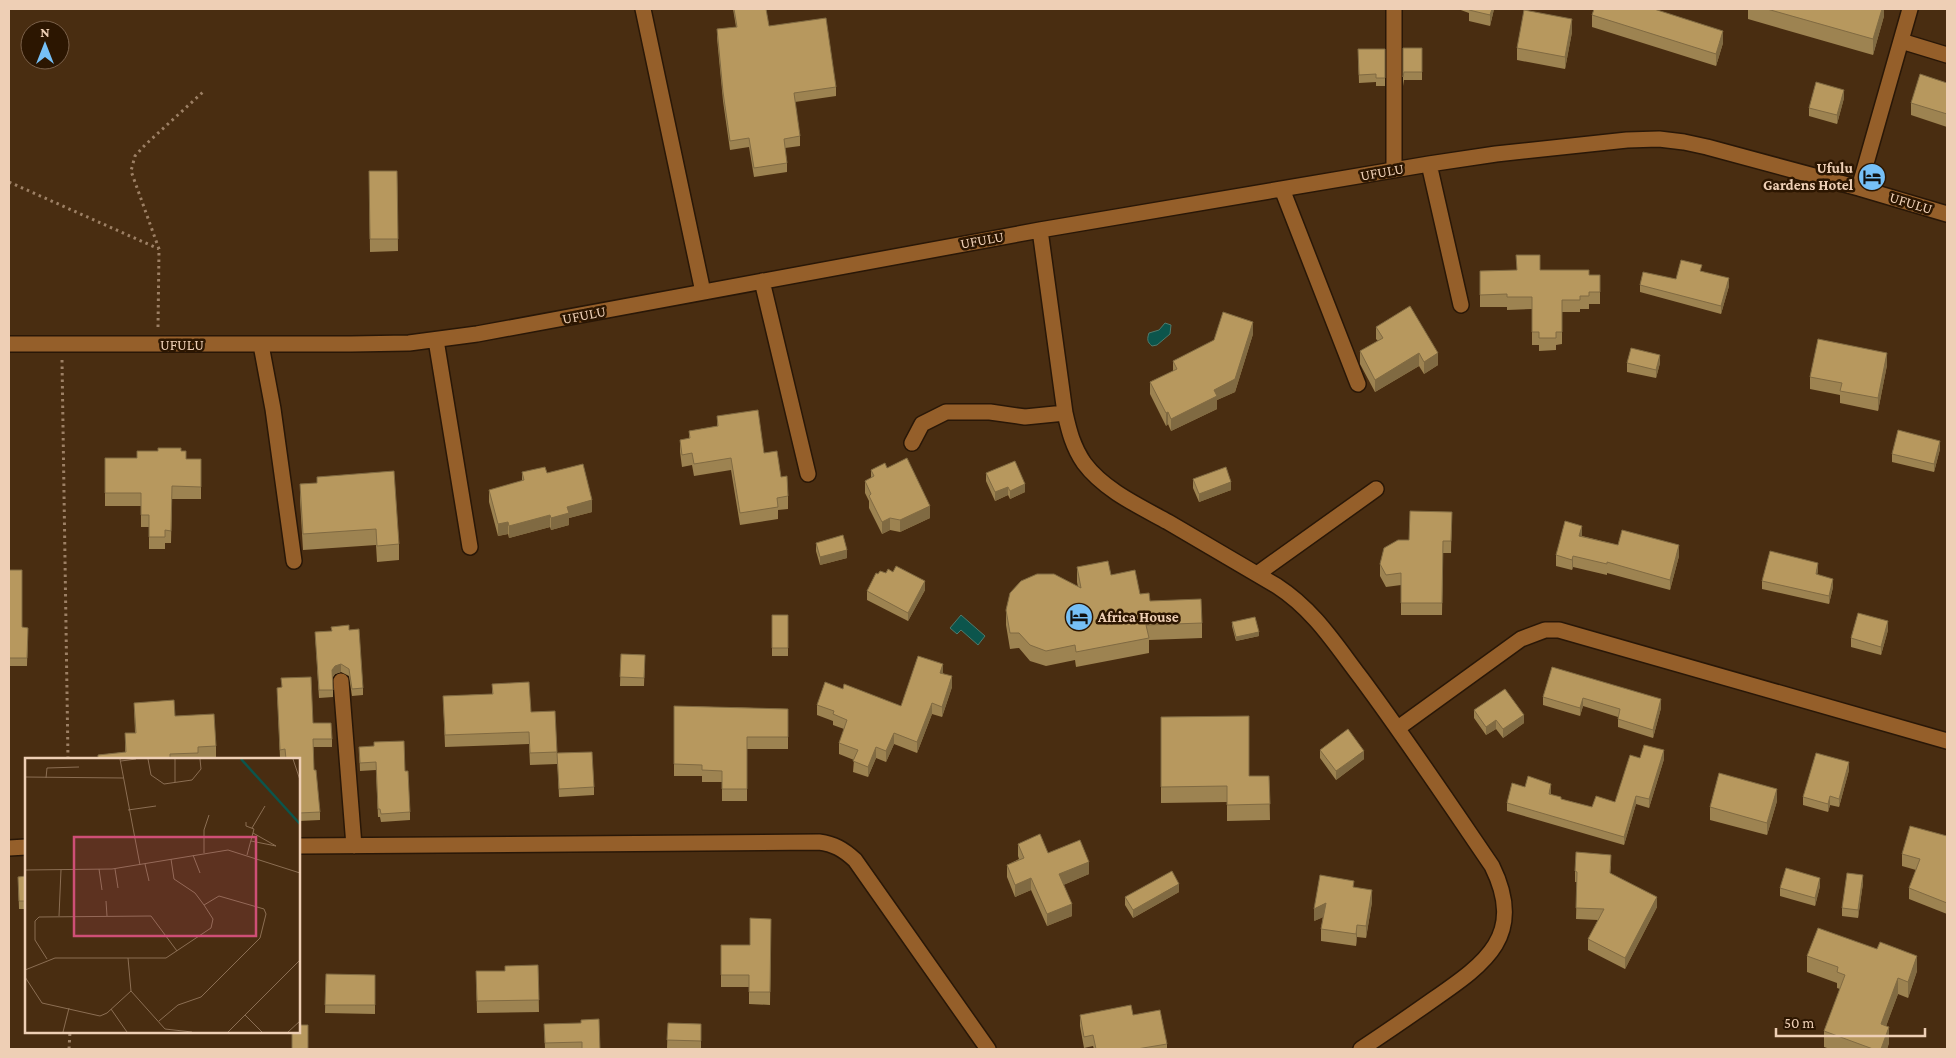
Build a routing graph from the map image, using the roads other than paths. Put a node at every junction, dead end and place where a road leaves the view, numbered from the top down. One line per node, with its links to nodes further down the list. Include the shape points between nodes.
1 (643, 9): 13 (street)
2 (1394, 9): 7 (street)
3 (1910, 9): 4 (street)
4 (1901, 41): 5 (street); 8 (street)
5 (1947, 55)
6 (1429, 164): 7 (street, UFULU); 8 (street, UFULU, via 1627,140 1659,140 1707,147); 14 (street)
7 (1394, 170): 9 (street, UFULU)
8 (1859, 188): 10 (street, UFULU)
9 (1282, 189): 11 (street, UFULU); 18 (street)
10 (1947, 214)
11 (1040, 230): 12 (street, UFULU); 19 (street)
12 (762, 281): 13 (street, UFULU); 21 (street)
13 (703, 292): 15 (street, UFULU, via 520,328)
14 (1461, 305)
15 (436, 340): 17 (street, UFULU); 23 (street)
16 (9, 344): 17 (street, UFULU)
17 (261, 345): 24 (street, via 275,418)
18 (1358, 384)
19 (1065, 413): 20 (street, via 1025,417 990,412 946,412 922,424); 25 (street, via 1076,450 1085,464 1106,484)
20 (912, 443)
21 (808, 474)
22 (1376, 489): 25 (street)
23 (470, 547)
24 (294, 561)
25 (1257, 574): 27 (street, via 1291,595 1313,615)
26 (341, 681): 30 (street)
27 (1398, 728): 28 (street, via 1521,639 1545,630 1560,630); 34 (street, via 1499,879 1504,925 1492,951 1468,975)
28 (1947, 741)
29 (300, 846): 30 (street)
30 (354, 846): 33 (street, via 830,844 855,860)
31 (25, 847): 32 (street)
32 (9, 848)
33 (988, 1049)
34 (1361, 1049)

